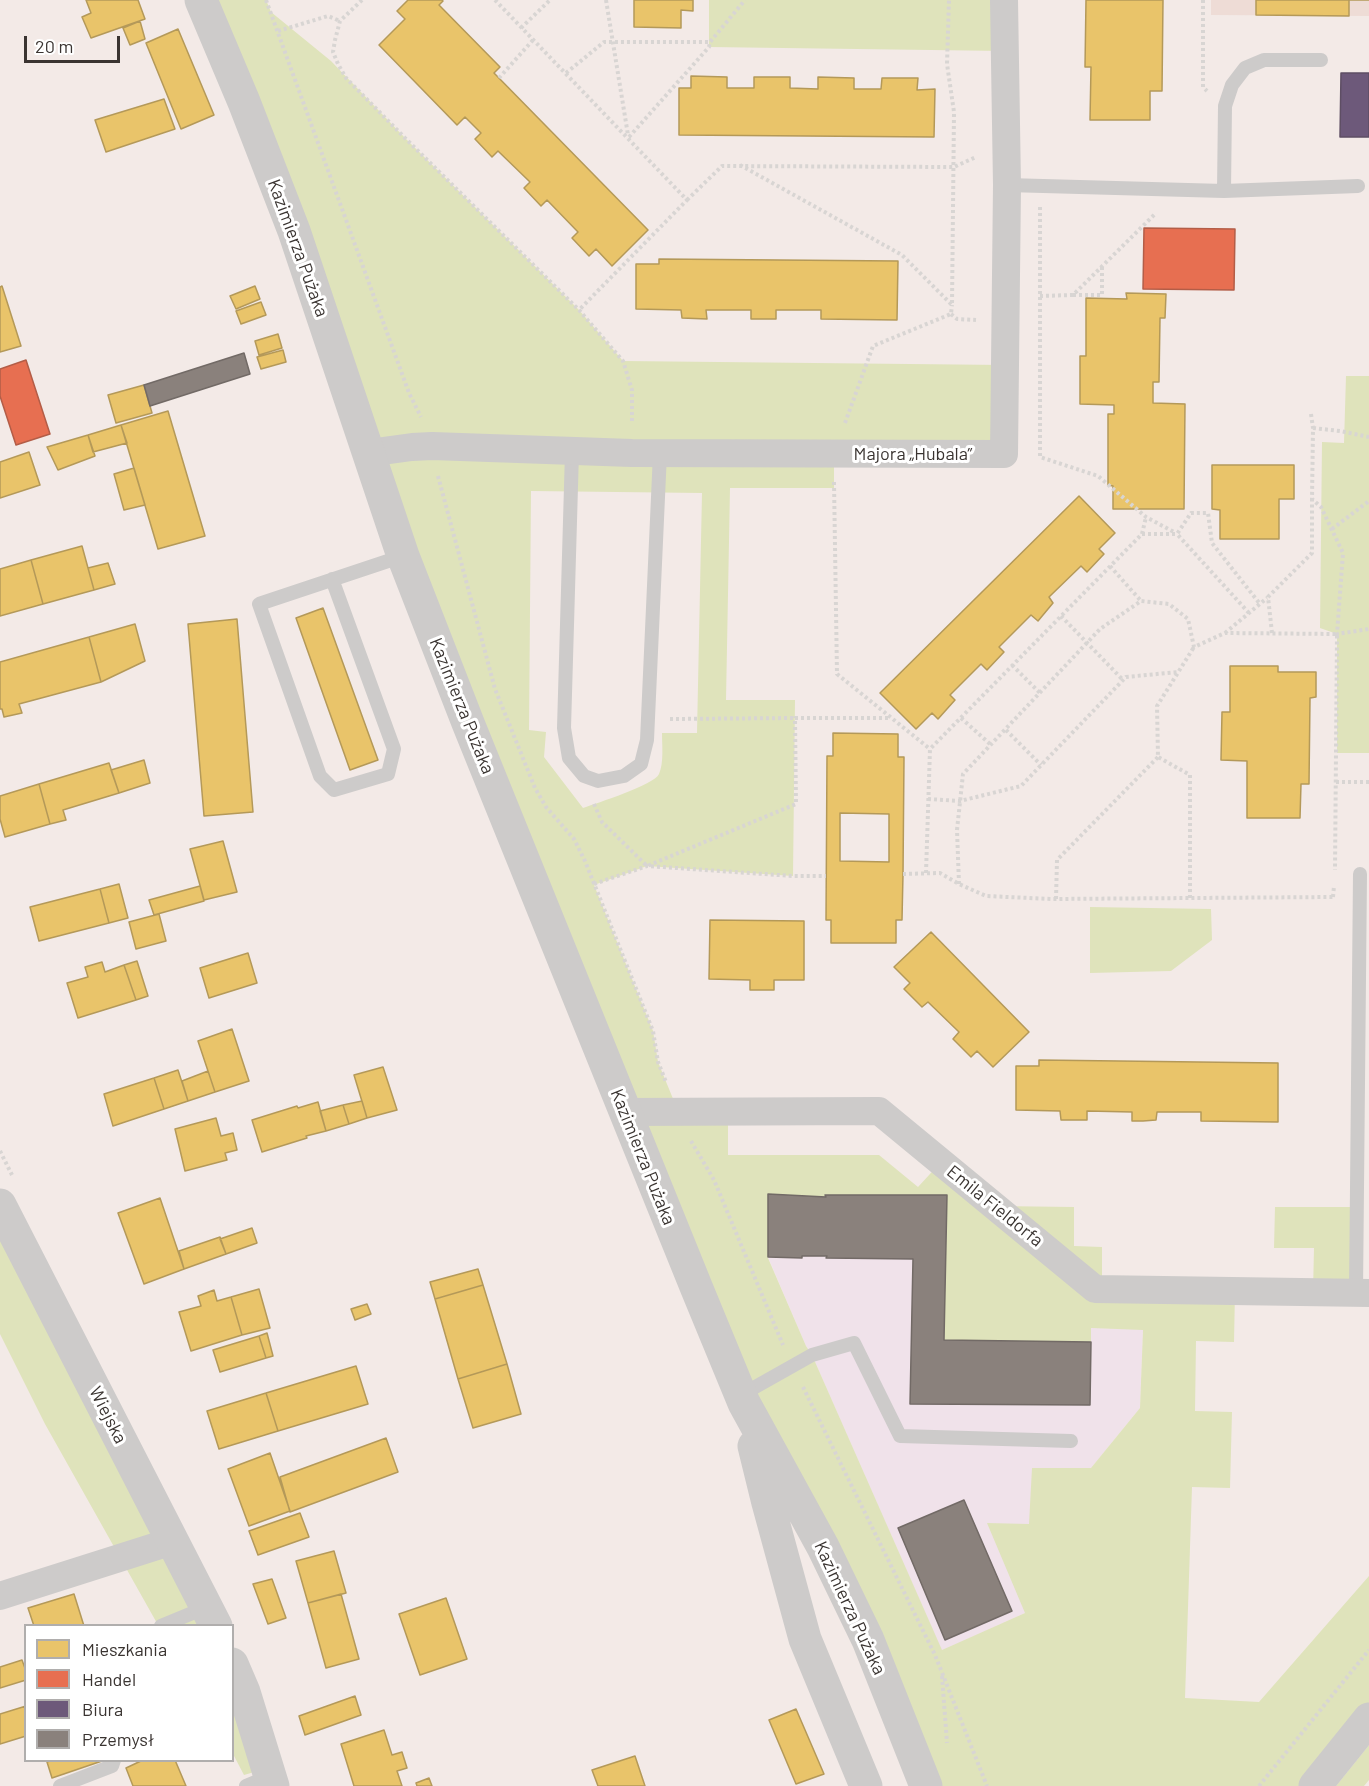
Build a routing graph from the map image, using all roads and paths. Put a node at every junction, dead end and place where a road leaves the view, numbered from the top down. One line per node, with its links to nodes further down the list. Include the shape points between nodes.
1 (201, 0): 41 (street, Kazimierza Pużaka, via 294,231)
2 (266, 0): 13 (path)
3 (362, 0): 11 (path)
4 (495, 0): 12 (path)
5 (606, 0): 15 (path)
6 (745, 0): 16 (path)
7 (949, 0): 24 (path, via 947,64 954,112)
8 (1004, 0): 22 (street, Majora „Hubala”)
9 (1203, 0): 20 (path, via 1203,87)
10 (548, 1): 12 (path)
11 (340, 21): 13 (path, via 328,16); 35 (path, via 333,52 346,78)
12 (521, 28): 14 (path)
13 (278, 31): 39 (path, via 409,393)
14 (533, 40): 18 (path); 19 (path)
15 (613, 42): 16 (path); 18 (path, via 604,42); 21 (path)
16 (710, 42): 21 (path, via 710,47)
17 (1321, 60): 20 (lane, via 1264,60 1245,68 1232,85)
18 (566, 73): 21 (path)
19 (499, 78)
20 (1225, 106): 29 (lane)
21 (629, 138): 30 (path)
22 (1007, 143): 24 (path); 25 (street, Majora „Hubala”)
23 (740, 165): 24 (path); 30 (path, via 722,166); 34 (path, via 902,255)
24 (954, 167): 34 (path)
25 (1007, 185): 26 (lane); 45 (street, Majora „Hubala”, via 1004,454)
26 (1040, 185): 28 (lane); 33 (path)
27 (1358, 186): 29 (lane)
28 (1180, 190): 29 (lane); 31 (path)
29 (1224, 191)
30 (687, 200): 35 (path)
31 (1102, 265): 32 (path); 32 (path, via 1102,295)
32 (1073, 295): 33 (path)
33 (1040, 296): 43 (path)
34 (951, 305): 45 (path, via 951,314 873,346)
35 (579, 310): 42 (path, via 623,361)
36 (1311, 414): 37 (path)
37 (1313, 428): 38 (path); 46 (path)
38 (1369, 437)
39 (432, 446): 40 (street, Majora „Hubala”); 41 (street, Majora „Hubala”); 90 (path, via 491,678 535,788 574,839)
40 (572, 452): 42 (street, Majora „Hubala”); 79 (lane, via 564,728 569,758)
41 (368, 453): 52 (street, Kazimierza Pużaka)
42 (646, 453): 45 (street, Majora „Hubala”); 73 (lane)
43 (1040, 456): 44 (path); 48 (path, via 1098,476)
44 (1030, 460)
45 (834, 463): 71 (path, via 837,674)
46 (1312, 499): 49 (path, via 1321,507); 55 (path, via 1311,553)
47 (1369, 501): 49 (path)
48 (1146, 517): 50 (path); 51 (path)
49 (1332, 529): 63 (path, via 1343,553)
50 (1142, 534): 51 (path); 53 (path)
51 (1177, 534): 57 (path, via 1191,513 1208,513 1212,543); 58 (path)
52 (403, 556): 54 (lane); 96 (street, Kazimierza Pużaka)
53 (1110, 566): 56 (path); 59 (path)
54 (332, 579): 54 (lane, via 259,604 320,776 334,790 388,774 394,749)
55 (1268, 597): 57 (path); 62 (path)
56 (1141, 601): 64 (path); 65 (path, via 1169,604 1188,619)
57 (1260, 604): 58 (path)
58 (1250, 613): 61 (path)
59 (1061, 616): 64 (path); 66 (path)
60 (1369, 629): 63 (path)
61 (1225, 633): 62 (path); 65 (path)
62 (1272, 633): 63 (path)
63 (1337, 634): 80 (path)
64 (1088, 642): 68 (path); 69 (path)
65 (1194, 647): 67 (path)
66 (1012, 665): 69 (path); 72 (path)
67 (1178, 672): 68 (path); 77 (path, via 1157,706)
68 (1123, 680): 78 (path)
69 (1041, 694): 74 (path)
70 (795, 718): 71 (path); 73 (path); 84 (path, via 796,804)
71 (891, 718): 76 (path)
72 (961, 718): 75 (path); 76 (path)
73 (648, 719): 79 (lane, via 641,764 624,776 598,781)
74 (1006, 730): 75 (path); 78 (path)
75 (991, 745): 83 (path, via 963,774)
76 (930, 749): 82 (path)
77 (1158, 757): 93 (path, via 1190,775); 94 (path, via 1057,860)
78 (1041, 765): 83 (path, via 1021,786)
79 (583, 774): 84 (path, via 602,822)
80 (1336, 782): 81 (path); 92 (path)
81 (1369, 782)
82 (928, 799): 83 (path); 85 (path)
83 (960, 801): 89 (path)
84 (647, 866): 88 (path); 90 (path)
85 (926, 873): 86 (path); 89 (path, via 940,873)
86 (903, 874)
87 (1360, 874): 91 (lane)
88 (826, 876)
89 (958, 884): 94 (path, via 986,896)
90 (594, 885): 95 (path, via 650,1023 658,1062)
91 (1360, 896): 92 (path); 98 (lane)
92 (1333, 897): 93 (path)
93 (1190, 898): 94 (path)
94 (1056, 899)
95 (678, 1111): 96 (street, Emila Fieldorfa); 98 (street, Emila Fieldorfa, via 879,1111 1095,1289); 99 (path, via 714,1180)
96 (625, 1112): 100 (street, Kazimierza Pużaka)
97 (0, 1205): 102 (street, Wiejska)
98 (1363, 1293)
99 (792, 1366): 100 (lane); 101 (lane, via 812,1355 854,1343 900,1436); 107 (path)
100 (743, 1399): 115 (street, Kazimierza Pużaka, via 805,1639); 116 (street, Kazimierza Pużaka, via 868,1640)
101 (1071, 1441)
102 (173, 1541): 103 (street); 104 (street, Wiejska)
103 (0, 1596)
104 (211, 1616): 105 (lane)
105 (171, 1624)
106 (1369, 1650): 118 (path)
107 (941, 1673): 111 (path); 117 (path)
108 (234, 1674): 109 (street)
109 (240, 1703): 113 (street)
110 (1369, 1719): 119 (street)
111 (947, 1752)
112 (114, 1762): 114 (lane)
113 (263, 1783)
114 (60, 1786)
115 (866, 1786)
116 (926, 1786)
117 (987, 1786)
118 (1259, 1786)
119 (1315, 1786)

